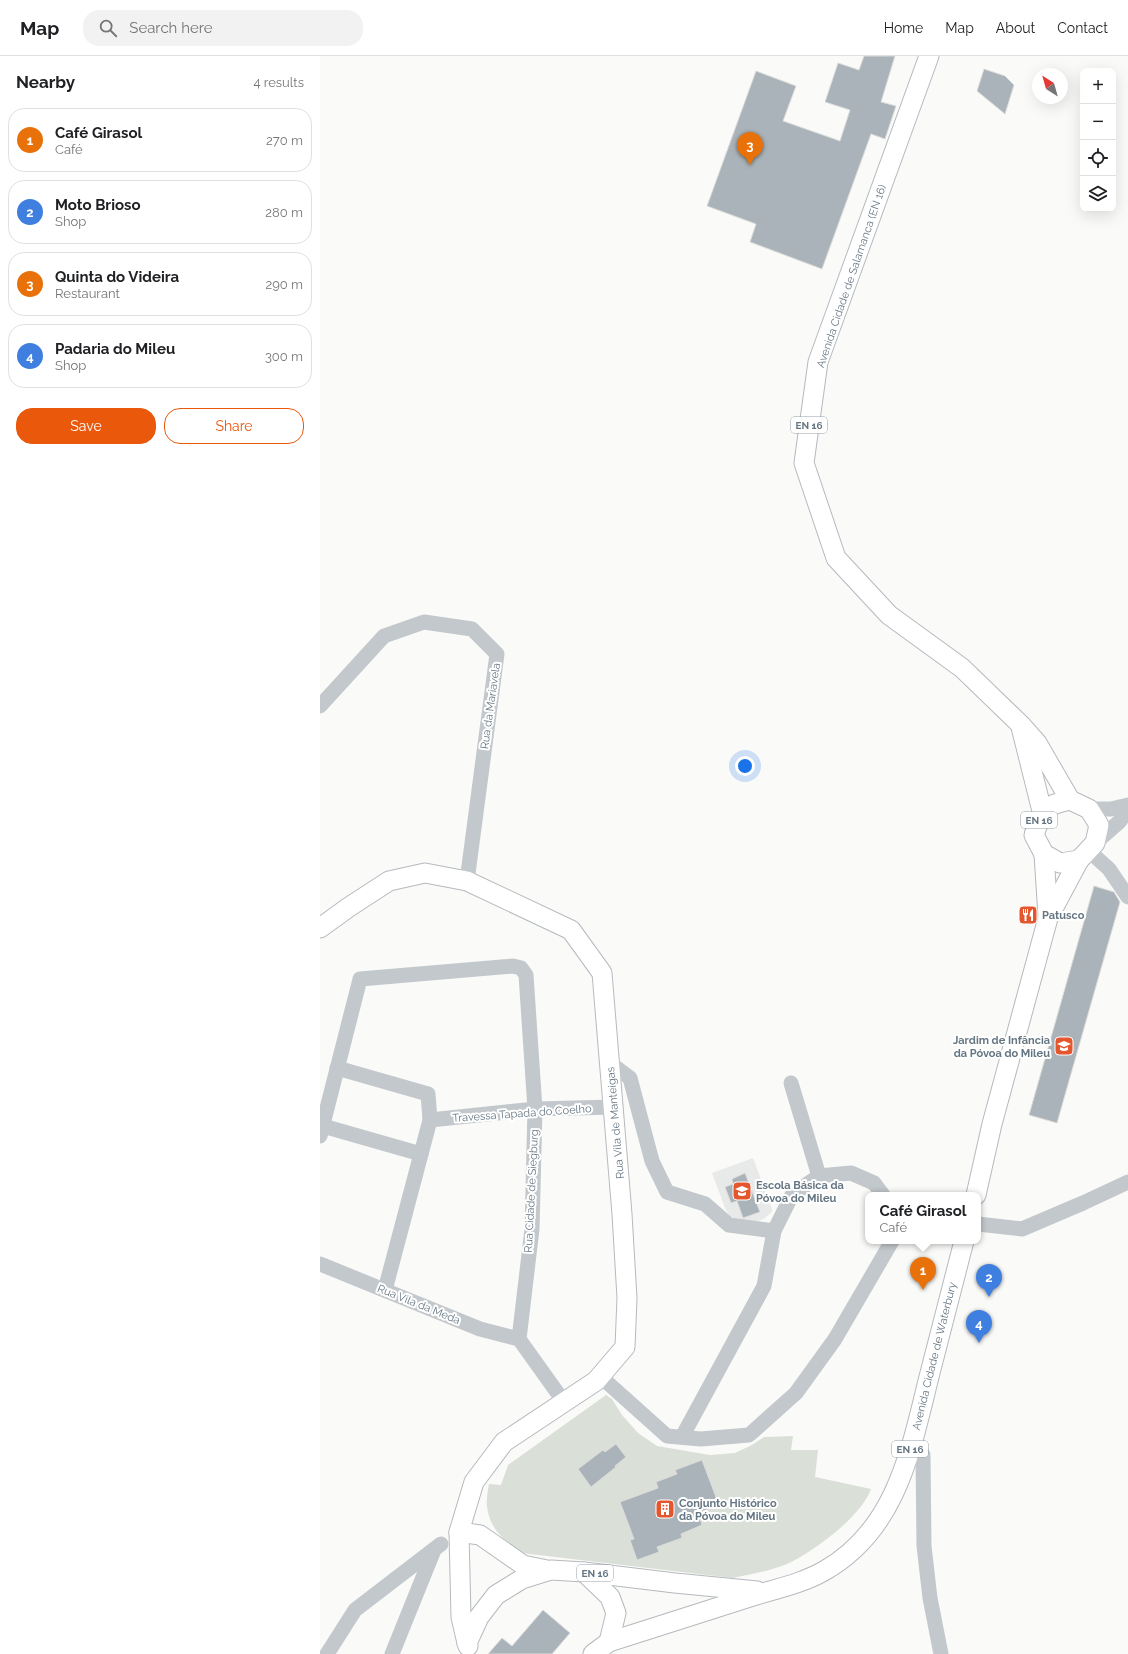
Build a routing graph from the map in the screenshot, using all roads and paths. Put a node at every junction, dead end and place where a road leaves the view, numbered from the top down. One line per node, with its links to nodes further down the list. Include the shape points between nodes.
1 (929, 56): 3 (main road, Avenida Cidade de Salamanca (EN 16) / EN 16, via 818,362 804,463 836,558 889,615 962,668)
2 (320, 706): 11 (street, Rua da Mariavela, via 384,636 424,622 472,629 497,654)
3 (1021, 726): 4 (main road, EN 16, via 1037,743); 7 (main road, EN 16)
4 (1070, 800): 6 (main road); 7 (main road, EN 16, via 1054,804)
5 (1128, 805): 6 (street, via 1111,809)
6 (1089, 809): 9 (main road, EN 16, via 1099,825)
7 (1042, 811): 10 (main road, EN 16, via 1034,835)
8 (1128, 811): 9 (street)
9 (1088, 851): 10 (main road, via 1060,863); 12 (street, via 1109,869); 13 (main road, EN 16)
10 (1044, 854): 13 (main road, EN 16)
11 (466, 881): 14 (main road, Rua Vila de Manteigas, via 424,874 389,881); 15 (main road, Rua Vila de Manteigas, via 571,930 602,973)
12 (1128, 897)
13 (1048, 918): 26 (main road, EN 16, via 992,1124)
14 (320, 928)
15 (610, 1063): 18 (main road, Rua Vila de Manteigas); 28 (street, via 630,1078 652,1162 668,1192 705,1204 729,1225)
16 (337, 1068): 19 (street, Rua Cidade de Siegburg, via 360,979 513,966 521,968 526,974); 20 (street, via 428,1094); 21 (street)
17 (791, 1083): 23 (street)
18 (614, 1107): 19 (street, Travessa Tapada do Coelho); 34 (main road, Rua Vila de Manteigas, via 627,1298 625,1340 624,1347)
19 (535, 1109): 20 (street, Travessa Tapada do Coelho); 33 (street, Rua Cidade de Siegburg, via 532,1229)
20 (430, 1120): 22 (street)
21 (321, 1131): 22 (street)
22 (421, 1154): 32 (street)
23 (819, 1176): 25 (street, via 851,1173 874,1184); 28 (street, via 792,1195)
24 (1128, 1182): 27 (street, via 1022,1229)
25 (881, 1192)
26 (977, 1192)
27 (981, 1224)
28 (774, 1231): 36 (street, via 764,1286)
29 (890, 1244): 36 (street, via 835,1340 796,1393 749,1435)
30 (963, 1244): 37 (main road, Avenida Cidade de Waterbury / EN 16)
31 (320, 1264): 32 (street, Rua Vila da Meda)
32 (385, 1290): 33 (street, Rua Vila da Meda, via 480,1329)
33 (519, 1339): 35 (street)
34 (600, 1376): 35 (main road, Rua Vila de Manteigas); 36 (street, via 667,1436)
35 (564, 1402): 38 (main road, Rua Vila de Manteigas, via 504,1442 474,1482)
36 (682, 1437)
37 (914, 1437): 42 (main road, Avenida Cidade de Waterbury / EN 16, via 902,1476 888,1506 861,1542 844,1558 824,1571 798,1583); 48 (street, via 924,1455 924,1546 930,1598)
38 (458, 1532): 39 (main road, via 480,1534 523,1565); 44 (main road, Rua Vila de Manteigas, via 461,1617)
39 (550, 1570): 40 (main road, EN 16); 44 (main road, EN 16, via 522,1579 496,1595 479,1617)
40 (584, 1572): 41 (main road); 42 (main road, EN 16)
41 (599, 1585): 43 (main road, via 610,1597 616,1613); 44 (main road, EN 16, via 578,1581 529,1588 512,1598 493,1615)
42 (766, 1592): 43 (main road, EN 16)
43 (608, 1648): 47 (main road, EN 16)
44 (466, 1651)
45 (393, 1653): 46 (street, via 437,1547 355,1610)
46 (328, 1654)
47 (593, 1654)
48 (941, 1654)

